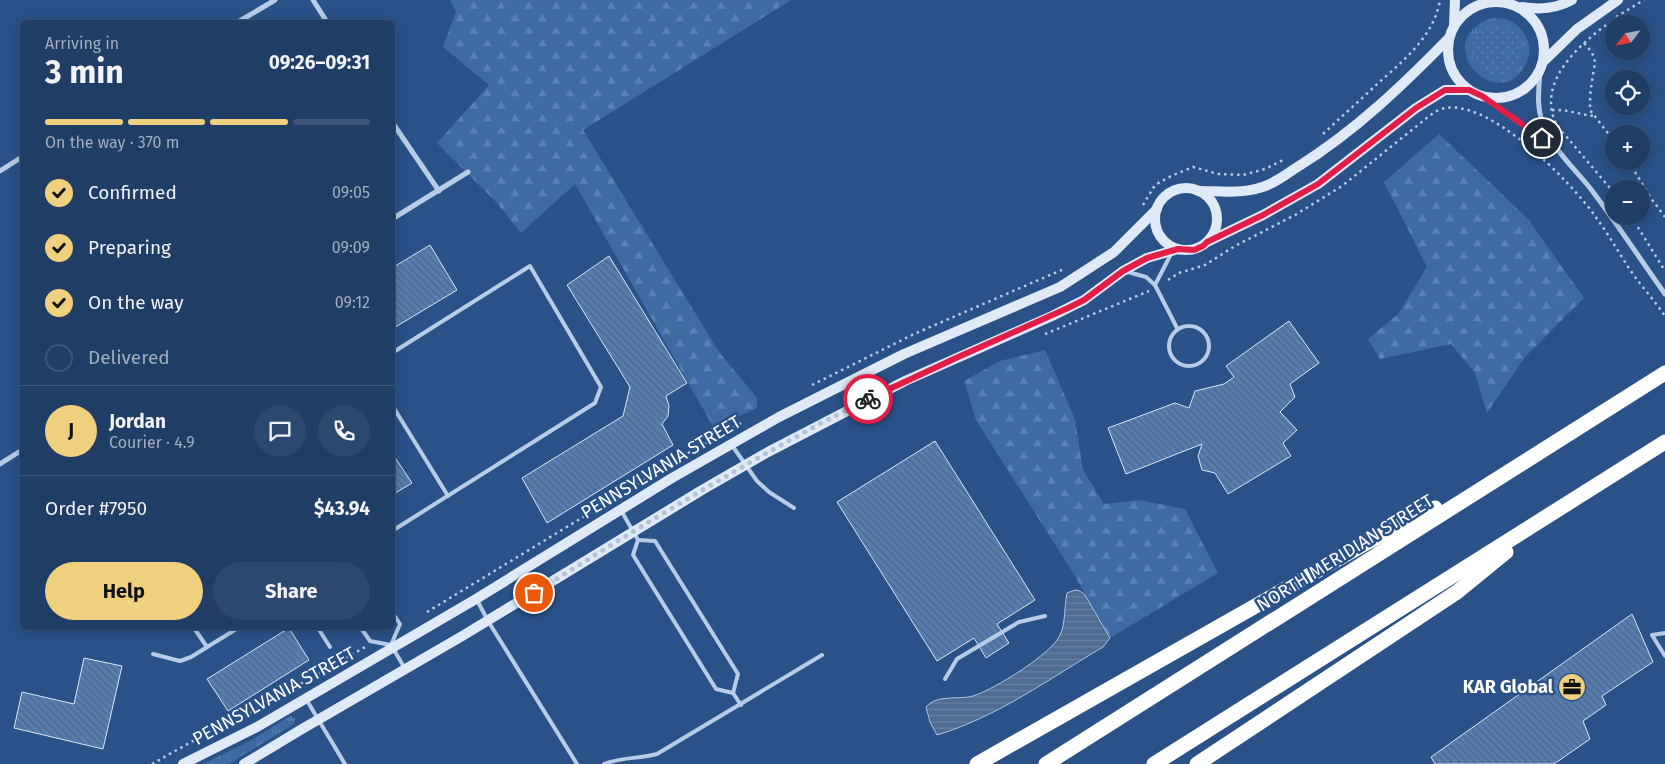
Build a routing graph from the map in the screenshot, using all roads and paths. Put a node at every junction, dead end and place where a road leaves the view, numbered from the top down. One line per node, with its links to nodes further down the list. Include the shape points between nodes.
1 (275, 0): 9 (street)
2 (313, 0): 10 (street)
3 (1440, 0): 11 (path)
4 (1455, 0): 12 (main road)
5 (1572, 0): 8 (main road, via 1556,7 1537,9)
6 (1618, 0): 16 (main road, via 1576,29)
7 (1644, 0): 14 (path, via 1604,26)
8 (1512, 3): 12 (main road, via 1494,1 1478,5 1464,13); 16 (main road, via 1535,20 1540,29 1545,50)
9 (241, 20)
10 (326, 20)
11 (1433, 23)
12 (1454, 26): 13 (main road)
13 (1449, 38): 17 (main road); 18 (main road, via 1451,67)
14 (1585, 43): 21 (path, via 1558,73 1550,100); 22 (path, via 1596,66 1590,105)
15 (1407, 56): 17 (path)
16 (1542, 66): 19 (main road, via 1522,91 1495,98); 25 (street, via 1539,112)
17 (1419, 70): 31 (main road, via 1336,142 1282,177 1261,188 1242,192)
18 (1469, 90): 19 (main road); 20 (main road, via 1445,90)
19 (1482, 96): 25 (street)
20 (1435, 97): 37 (main road, via 1416,108 1318,184); 43 (path, via 1441,109 1480,114 1512,133 1550,166 1595,216)
21 (1552, 110): 22 (path, via 1564,109); 30 (path, via 1554,120)
22 (1595, 116): 24 (path)
23 (395, 126): 32 (street)
24 (1605, 129)
25 (1554, 146): 42 (street, via 1590,188)
26 (20, 158): 28 (street)
27 (1634, 170): 35 (path)
28 (0, 171)
29 (468, 172): 32 (street)
30 (1605, 182)
31 (1198, 190): 33 (main road, via 1184,188 1174,191 1165,196); 37 (main road, via 1211,200 1217,214 1216,230)
32 (439, 191): 34 (street)
33 (1157, 209): 38 (main road, via 1159,234); 49 (main road, PENNSYLVANIA STREET, via 1114,252 1060,287 904,354)
34 (395, 217)
35 (1665, 217)
36 (1636, 225): 39 (path)
37 (1207, 242): 38 (main road, via 1194,250)
38 (1176, 250): 40 (main road, via 1147,258); 41 (lane)
39 (1665, 270)
40 (1123, 271): 41 (lane, via 1146,277); 53 (main road, via 1076,304 905,381)
41 (1155, 285): 44 (lane)
42 (1665, 294)
43 (1665, 316)
44 (1177, 328): 44 (lane, via 1169,348 1175,360 1187,366 1200,363 1209,352 1205,334 1195,326)
45 (395, 351): 54 (lane, via 530,266 601,386 595,403)
46 (1665, 373): 52 (highway, NORTH MERIDIAN STREET)
47 (395, 410): 54 (lane)
48 (1665, 442): 57 (highway)
49 (731, 444): 53 (lane); 56 (main road, PENNSYLVANIA STREET)
50 (20, 451): 51 (street)
51 (0, 464)
52 (1521, 464): 88 (highway, via 1368,542); 89 (highway, NORTH MERIDIAN STREET)
53 (745, 465): 55 (lane, via 769,492); 59 (main road)
54 (448, 496): 58 (lane)
55 (794, 508)
56 (620, 510): 59 (lane); 60 (main road, PENNSYLVANIA STREET)
57 (1556, 511): 90 (highway); 91 (highway, via 1457,592)
58 (395, 528)
59 (636, 536): 63 (main road); 78 (lane, via 633,555 716,689); 78 (lane, via 655,541 738,674)
60 (476, 599): 63 (lane); 71 (main road, PENNSYLVANIA STREET)
61 (395, 616): 71 (lane, via 400,624)
62 (1044, 616): 77 (lane, via 1018,622 957,659)
63 (488, 621): 76 (main road); 86 (lane)
64 (195, 630): 70 (lane)
65 (231, 630): 70 (lane)
66 (319, 630): 69 (lane)
67 (362, 630): 71 (lane, via 370,641)
68 (1665, 634): 75 (lane, via 1652,635)
69 (330, 646)
70 (206, 647): 73 (lane, via 180,661)
71 (392, 647): 76 (lane); 79 (main road, PENNSYLVANIA STREET)
72 (357, 650): 82 (path, via 250,713)
73 (153, 654)
74 (822, 655): 80 (lane)
75 (1665, 656)
76 (405, 669): 81 (main road)
77 (945, 678)
78 (733, 693): 80 (lane)
79 (306, 698): 81 (lane); 83 (main road, PENNSYLVANIA STREET)
80 (740, 705): 87 (lane, via 657,754)
81 (318, 720): 84 (main road); 85 (lane)
82 (152, 764)
83 (183, 764)
84 (244, 764)
85 (345, 764)
86 (577, 764)
87 (604, 764)
88 (977, 764)
89 (1046, 764)
90 (1154, 764)
91 (1197, 764)

